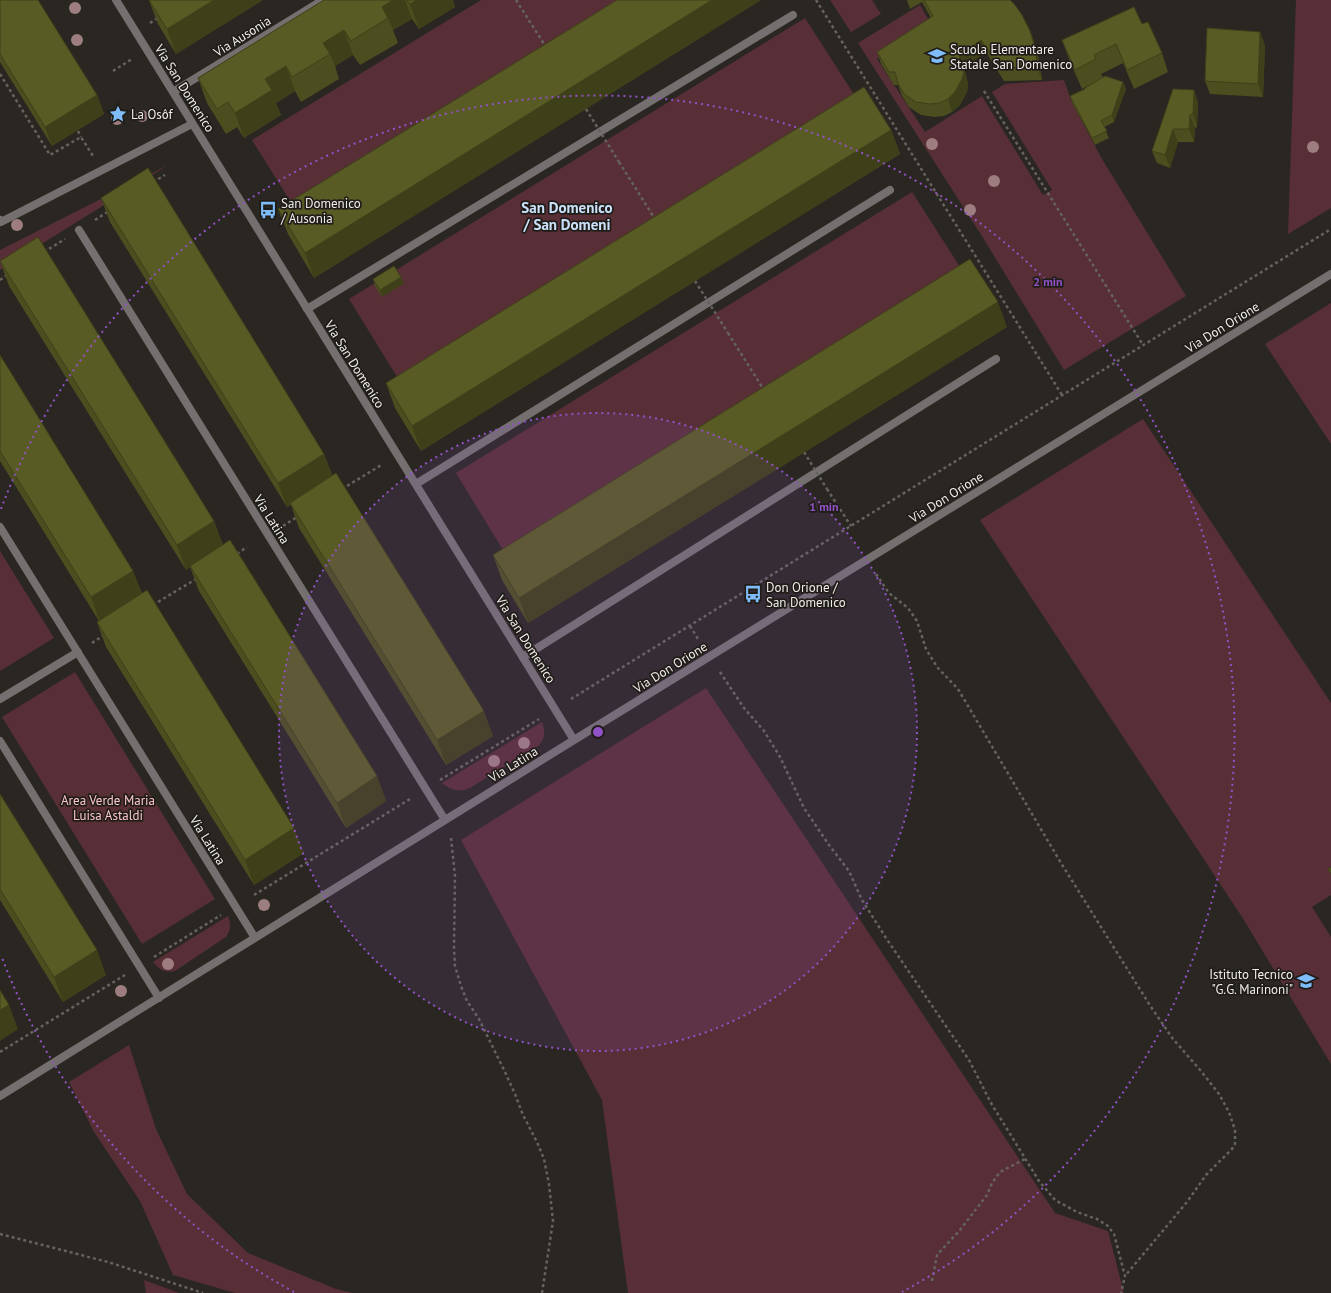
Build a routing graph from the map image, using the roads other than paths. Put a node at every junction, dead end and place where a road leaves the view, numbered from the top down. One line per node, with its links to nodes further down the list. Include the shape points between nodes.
1 (116, 0): 4 (street, Via San Domenico)
2 (323, 0): 4 (street, Via Ausonia)
3 (793, 15): 10 (street)
4 (173, 92): 5 (street, Via San Domenico)
5 (192, 124): 7 (street, via 1,222); 10 (street, Via San Domenico)
6 (890, 190): 12 (street)
7 (0, 220)
8 (79, 230): 19 (street, Via Latina)
9 (1331, 274): 17 (street, Via Don Orione)
10 (307, 309): 12 (street, Via San Domenico)
11 (996, 359): 15 (street)
12 (416, 484): 15 (street, Via San Domenico)
13 (0, 526): 14 (street, Via Latina)
14 (78, 652): 16 (street); 20 (street, Via Latina)
15 (523, 657): 17 (street, Via San Domenico)
16 (0, 699)
17 (574, 740): 19 (street, Via Latina)
18 (0, 741): 21 (street)
19 (445, 820): 20 (street, Via Latina)
20 (255, 938): 21 (street, Via Latina)
21 (159, 998): 22 (street, Via Latina)
22 (0, 1096)

